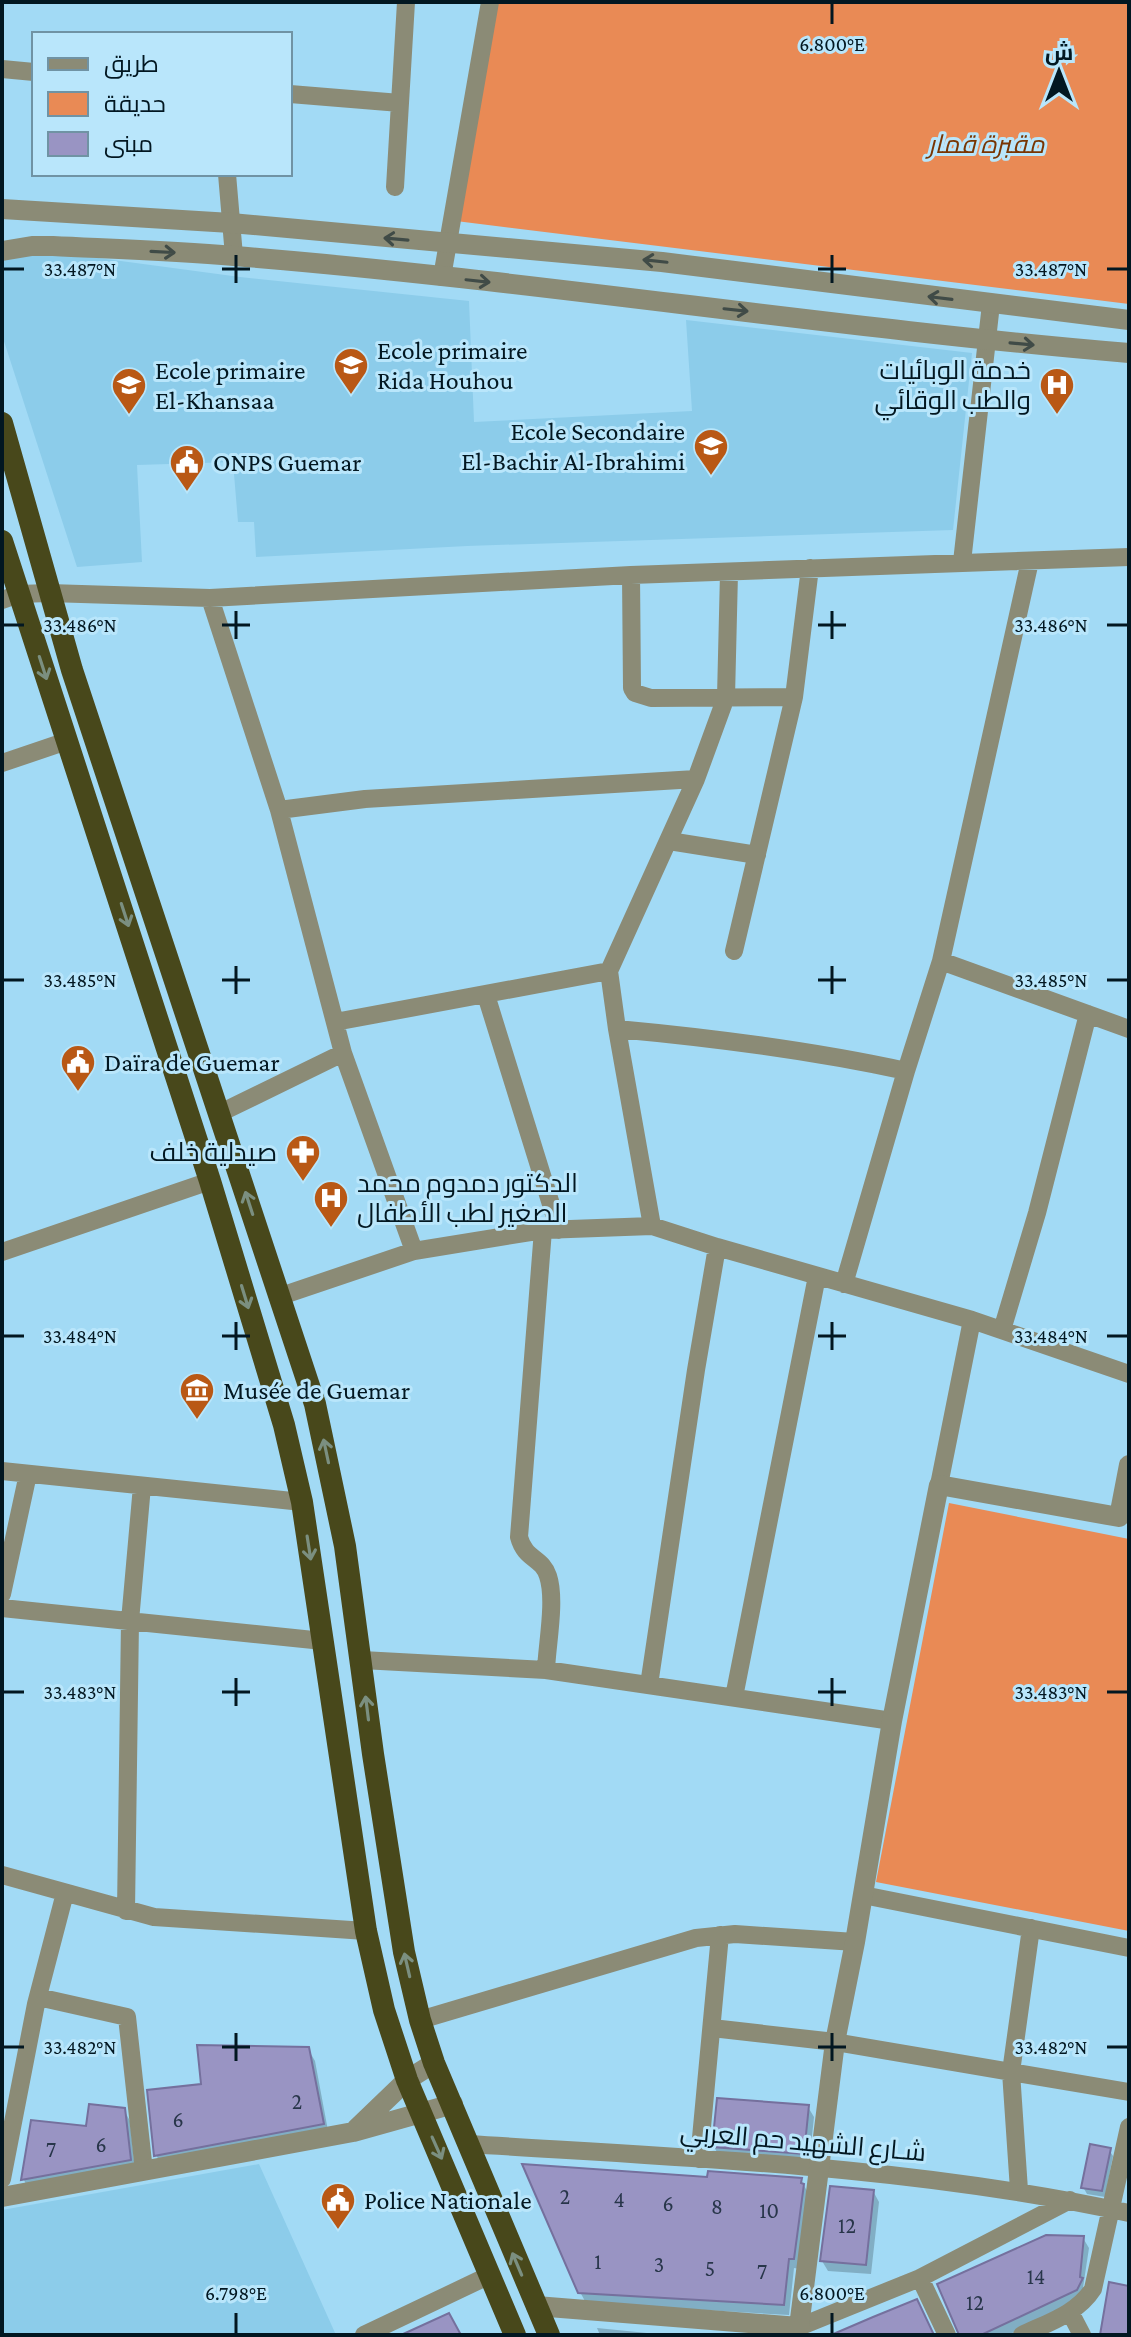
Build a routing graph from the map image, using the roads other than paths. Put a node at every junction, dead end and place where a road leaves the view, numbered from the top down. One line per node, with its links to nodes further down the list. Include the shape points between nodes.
1 (406, 2): 6 (street)
2 (490, 2): 12 (street)
3 (2, 69): 4 (street)
4 (32, 72)
5 (292, 94): 6 (street)
6 (400, 103): 8 (street)
7 (227, 176): 11 (street)
8 (395, 187)
9 (2, 209): 10 (street)
10 (54, 212): 11 (street); 13 (street)
11 (231, 223): 12 (street, one-way to 11); 15 (street)
12 (447, 243): 16 (street); 17 (street, one-way to 12, via 662,262)
13 (53, 246): 14 (street); 15 (street, one-way to 15)
14 (2, 251)
15 (234, 256): 16 (street)
16 (442, 277): 19 (street, one-way to 19)
17 (800, 281): 18 (street, one-way to 17); 19 (street)
18 (991, 304): 20 (street); 21 (street)
19 (795, 317): 21 (street)
20 (1129, 320)
21 (986, 341): 22 (street, one-way to 22); 27 (street)
22 (1129, 353)
23 (2, 423): 31 (highway)
24 (2, 541): 32 (highway)
25 (1129, 557): 26 (street)
26 (1030, 561): 27 (street); 43 (street)
27 (962, 562): 28 (street)
28 (810, 568): 29 (street); 35 (street)
29 (729, 573): 30 (street); 34 (street)
30 (631, 575): 33 (street); 34 (street, via 635,693 651,698)
31 (49, 593): 32 (street); 33 (street); 51 (highway)
32 (10, 597): 36 (highway, one-way to 36)
33 (210, 598): 39 (street)
34 (726, 697): 35 (street); 38 (street)
35 (794, 697): 41 (street)
36 (67, 741): 37 (street); 52 (highway, one-way to 52)
37 (2, 763)
38 (696, 779): 39 (street, via 365,799); 40 (street)
39 (279, 810): 47 (street)
40 (669, 841): 41 (street); 44 (street)
41 (757, 855): 42 (street)
42 (734, 951)
43 (941, 961): 46 (street); 53 (street)
44 (609, 971): 45 (street); 48 (street)
45 (486, 995): 47 (street); 57 (street)
46 (1088, 1014): 49 (street); 65 (street)
47 (335, 1022): 50 (street)
48 (617, 1029): 53 (street, via 823,1054); 56 (street)
49 (1129, 1029)
50 (343, 1053): 54 (street); 59 (street)
51 (203, 1062): 52 (highway); 54 (highway)
52 (174, 1069): 55 (highway)
53 (906, 1071): 62 (street)
54 (220, 1113): 63 (highway, one-way to 54)
55 (210, 1181): 60 (street); 72 (highway, one-way to 72)
56 (652, 1226): 57 (street); 58 (street)
57 (551, 1230): 59 (street); 79 (street, via 519,1537 522,1549 548,1575)
58 (717, 1247): 61 (street); 80 (street)
59 (414, 1251): 63 (street)
60 (2, 1252)
61 (817, 1276): 62 (street); 81 (street)
62 (844, 1284): 64 (street)
63 (278, 1297): 78 (highway, one-way to 63, via 340,1517 315,1404)
64 (972, 1320): 65 (street); 70 (street)
65 (1002, 1330): 66 (street)
66 (1129, 1374)
67 (1129, 1465): 73 (street)
68 (2, 1471): 69 (street)
69 (28, 1474): 71 (street); 74 (street)
70 (939, 1485): 73 (street); 82 (street)
71 (142, 1486): 72 (street); 76 (street)
72 (302, 1502): 77 (highway, one-way to 77)
73 (1124, 1518)
74 (2, 1594)
75 (2, 1608): 76 (street)
76 (130, 1621): 77 (street); 86 (street)
77 (323, 1641): 88 (highway)
78 (362, 1660): 79 (street); 93 (highway, one-way to 78, via 404,1952)
79 (546, 1670): 80 (street)
80 (649, 1685): 81 (street)
81 (734, 1697): 82 (street)
82 (892, 1721): 85 (street)
83 (2, 1875): 84 (street)
84 (65, 1893): 86 (street); 92 (street)
85 (863, 1895): 87 (street); 90 (street)
86 (126, 1911): 88 (street)
87 (1031, 1928): 91 (street); 97 (street)
88 (366, 1931): 98 (highway)
89 (720, 1935): 90 (street); 93 (street); 94 (street)
90 (855, 1942): 95 (street)
91 (1129, 1948)
92 (38, 1997): 107 (street, via 127,2017); 108 (street)
93 (420, 2020): 96 (highway)
94 (712, 2028): 95 (street); 105 (street)
95 (835, 2042): 97 (street); 106 (street)
96 (434, 2063): 98 (street); 100 (highway)
97 (1011, 2072): 99 (street); 109 (street)
98 (407, 2080): 101 (highway); 103 (street)
99 (1129, 2092)
100 (453, 2104): 101 (street); 104 (highway)
101 (421, 2112): 103 (street); 113 (highway, one-way to 113)
102 (1129, 2127): 112 (street)
103 (353, 2132): 107 (street)
104 (469, 2144): 105 (street, شـارع الشهيد حم العربي); 115 (highway, one-way to 104)
105 (699, 2159): 106 (street, شـارع الشهيد حم العربي)
106 (817, 2168): 109 (street, شـارع الشهيد حم العربي); 117 (street)
107 (144, 2171): 110 (street)
108 (2, 2179)
109 (1019, 2190): 111 (street, شـارع الشهيد حم العربي)
110 (2, 2197)
111 (1070, 2200): 112 (street, شـارع الشهيد حم العربي); 114 (street)
112 (1121, 2211): 116 (street, via 1093,2289)
113 (488, 2276): 118 (street); 119 (highway)
114 (920, 2278): 117 (street); 121 (street)
115 (536, 2306): 117 (street); 120 (highway)
116 (1070, 2312): 122 (street); 123 (street)
117 (804, 2331)
118 (364, 2335)
119 (515, 2335)
120 (549, 2335)
121 (947, 2335)
122 (1022, 2335)
123 (1082, 2335)

